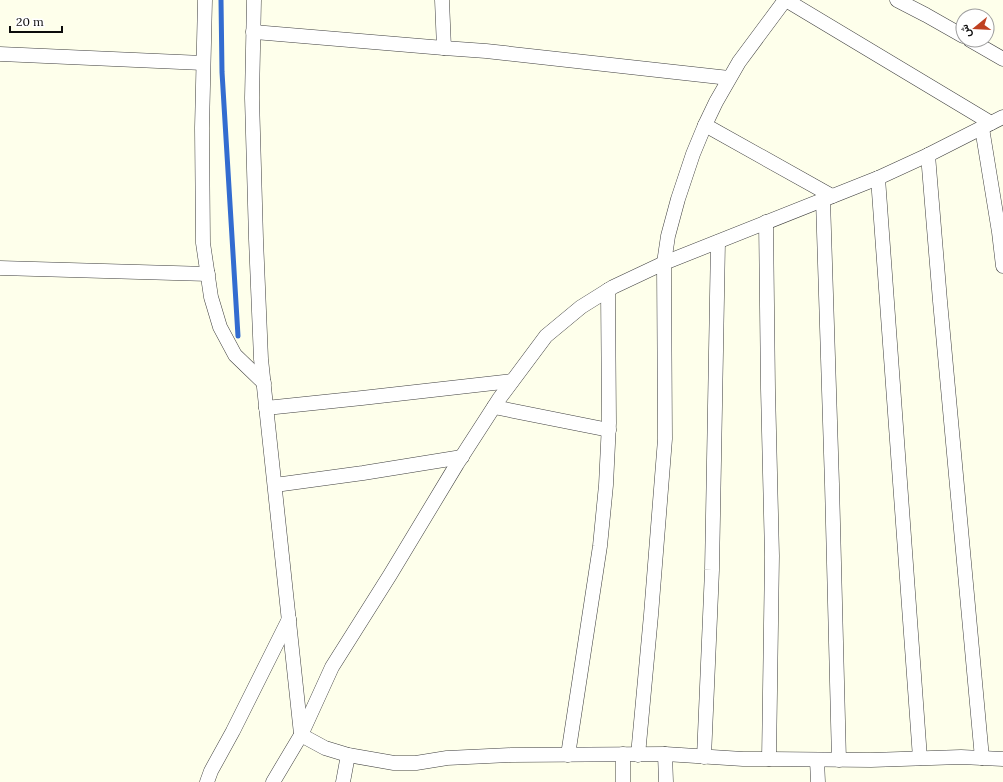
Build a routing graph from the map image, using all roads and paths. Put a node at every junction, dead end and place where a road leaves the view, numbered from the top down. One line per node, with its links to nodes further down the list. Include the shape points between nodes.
1 (205, 0): 12 (street)
2 (254, 0): 7 (street)
3 (442, 0): 8 (street)
4 (786, 0): 13 (street); 14 (street)
5 (897, 0): 6 (street)
6 (955, 31)
7 (253, 32): 8 (street); 27 (street, via 255,224)
8 (444, 48): 13 (street)
9 (984, 48): 11 (street)
10 (0, 54): 12 (street)
11 (1003, 59)
12 (203, 63): 24 (street, via 203,243)
13 (729, 78): 15 (street)
14 (992, 123): 16 (street); 22 (street)
15 (705, 125): 18 (street); 21 (street, via 678,199)
16 (928, 155): 17 (street); 42 (street)
17 (878, 178): 18 (street); 41 (street)
18 (827, 198): 19 (street); 46 (street)
19 (766, 222): 20 (street); 43 (street, via 772,556)
20 (718, 242): 21 (street); 40 (street, via 712,570)
21 (664, 263): 25 (street); 36 (street, via 665,439 652,615)
22 (1003, 266)
23 (0, 268): 24 (street)
24 (208, 274): 27 (street, via 211,297 220,327 235,355)
25 (608, 290): 26 (street, via 581,307 546,336); 30 (street)
26 (512, 381): 28 (street); 29 (street)
27 (264, 383): 29 (street)
28 (494, 407): 30 (street); 31 (street)
29 (266, 408): 32 (street)
30 (609, 430): 39 (street, via 600,546)
31 (462, 457): 32 (street, via 363,474); 34 (street, via 332,667)
32 (275, 485): 33 (street)
33 (289, 619): 34 (street); 47 (street)
34 (301, 735): 38 (street, via 325,748); 48 (street)
35 (623, 754): 36 (street); 39 (street); 50 (street)
36 (638, 754): 37 (street)
37 (665, 754): 40 (street); 51 (street)
38 (348, 755): 39 (street, via 394,763 488,756); 49 (street)
39 (568, 755)
40 (704, 757): 43 (street)
41 (920, 758): 42 (street); 46 (street)
42 (982, 758): 44 (street)
43 (769, 759): 45 (street)
44 (1003, 759)
45 (817, 760): 46 (street); 52 (street)
46 (839, 760)
47 (207, 782)
48 (274, 782)
49 (343, 782)
50 (623, 782)
51 (666, 782)
52 (818, 782)

